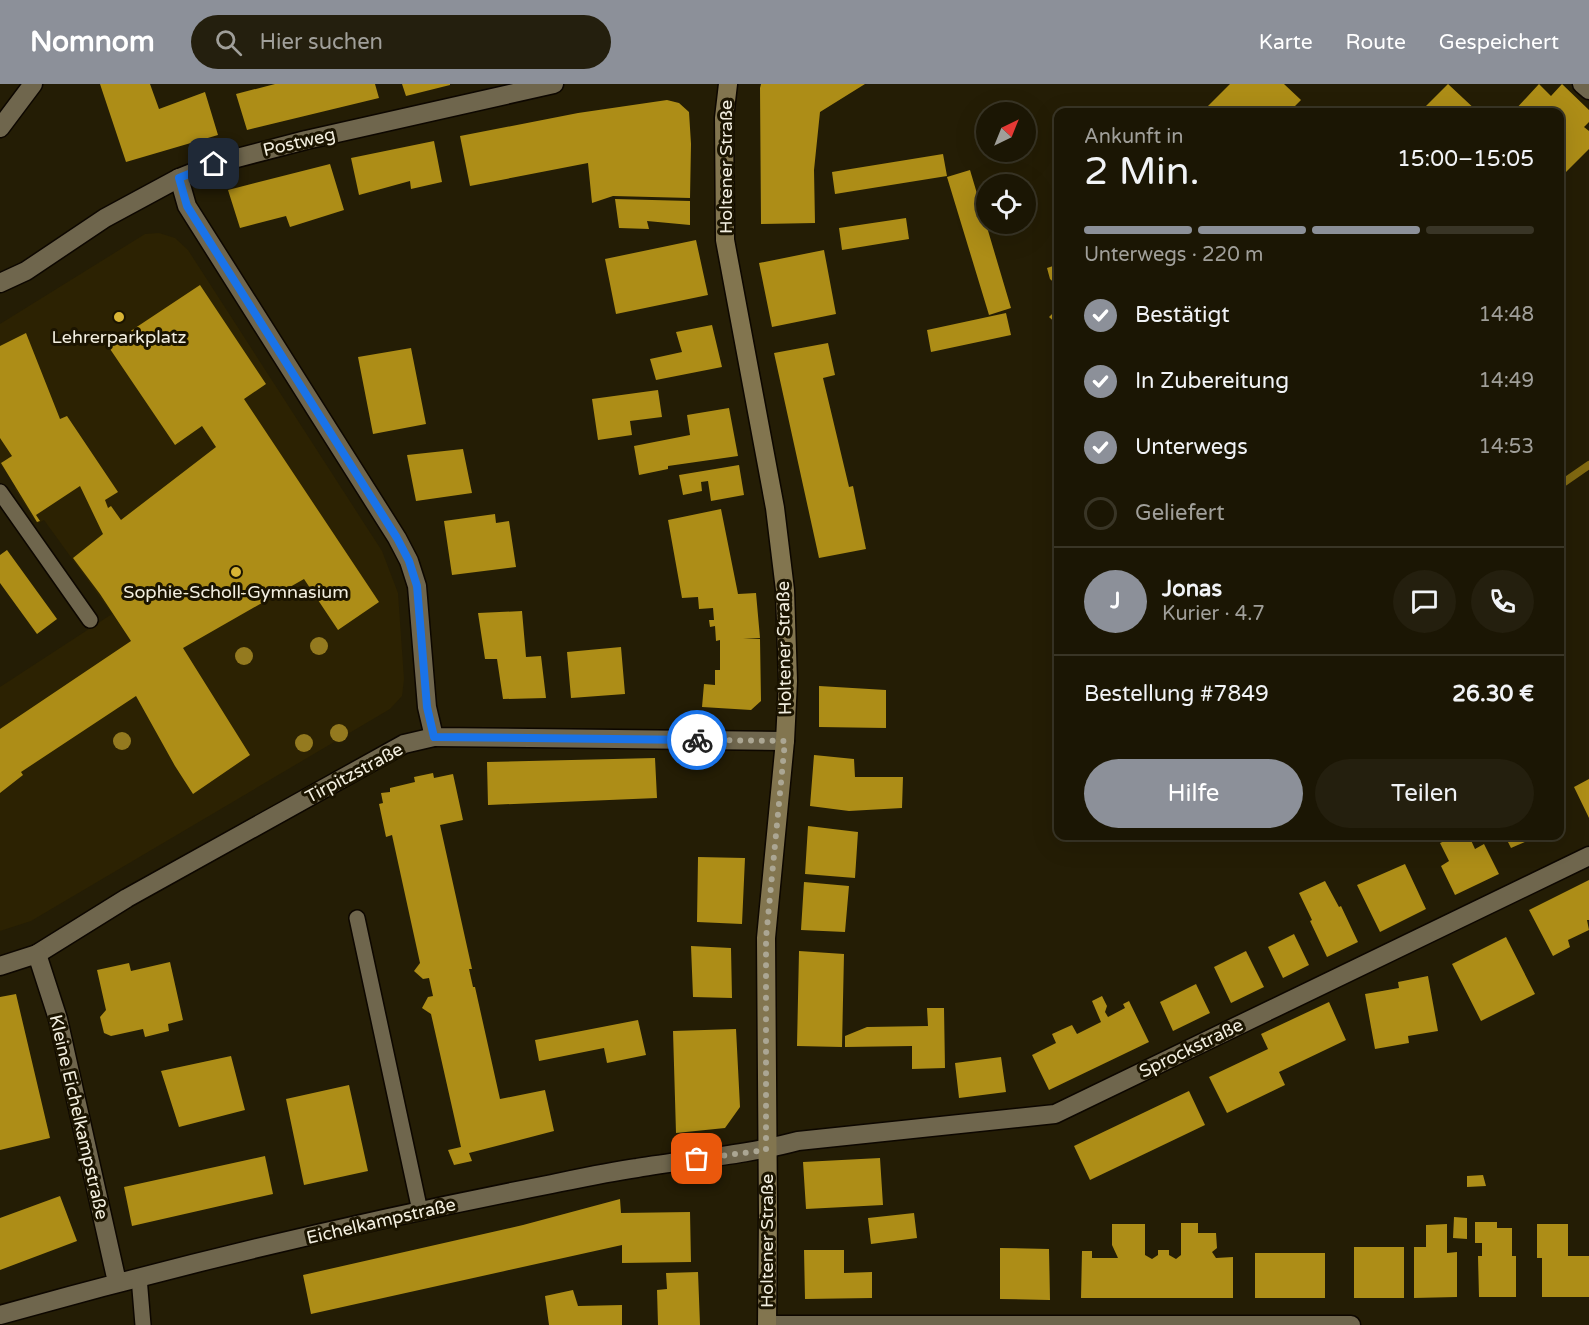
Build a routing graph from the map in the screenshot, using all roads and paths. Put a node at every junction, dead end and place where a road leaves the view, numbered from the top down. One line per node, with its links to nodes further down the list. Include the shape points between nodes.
1 (33, 84): 6 (street)
2 (554, 84): 7 (street, Postweg, via 259,151)
3 (728, 84): 12 (main road, Holtener Straße, via 724,118 725,240 776,520 787,647)
4 (1582, 84): 5 (street)
5 (1589, 90)
6 (0, 128)
7 (179, 178): 8 (street, Postweg); 11 (street, via 187,206 409,561 417,586 427,707)
8 (0, 283)
9 (0, 492): 10 (lane)
10 (90, 620)
11 (434, 737): 12 (street, Tirpitzstraße); 15 (street, Tirpitzstraße, via 404,744 127,898)
12 (785, 741): 17 (main road, Holtener Straße, via 766,938)
13 (1589, 856): 17 (street, Sprockstraße, via 1055,1114 798,1141)
14 (357, 918): 18 (lane)
15 (37, 954): 16 (street, Tirpitzstraße); 20 (street, Kleine Eichelkampstraße, via 58,1019)
16 (0, 966)
17 (766, 1150): 18 (street, Eichelkampstraße, via 637,1168); 23 (main road, Holtener Straße)
18 (420, 1211): 19 (street, Eichelkampstraße)
19 (139, 1277): 20 (street, Eichelkampstraße); 22 (lane)
20 (117, 1282): 21 (street, Eichelkampstraße)
21 (0, 1314)
22 (143, 1325)
23 (767, 1325): 24 (street)
24 (1351, 1325)

